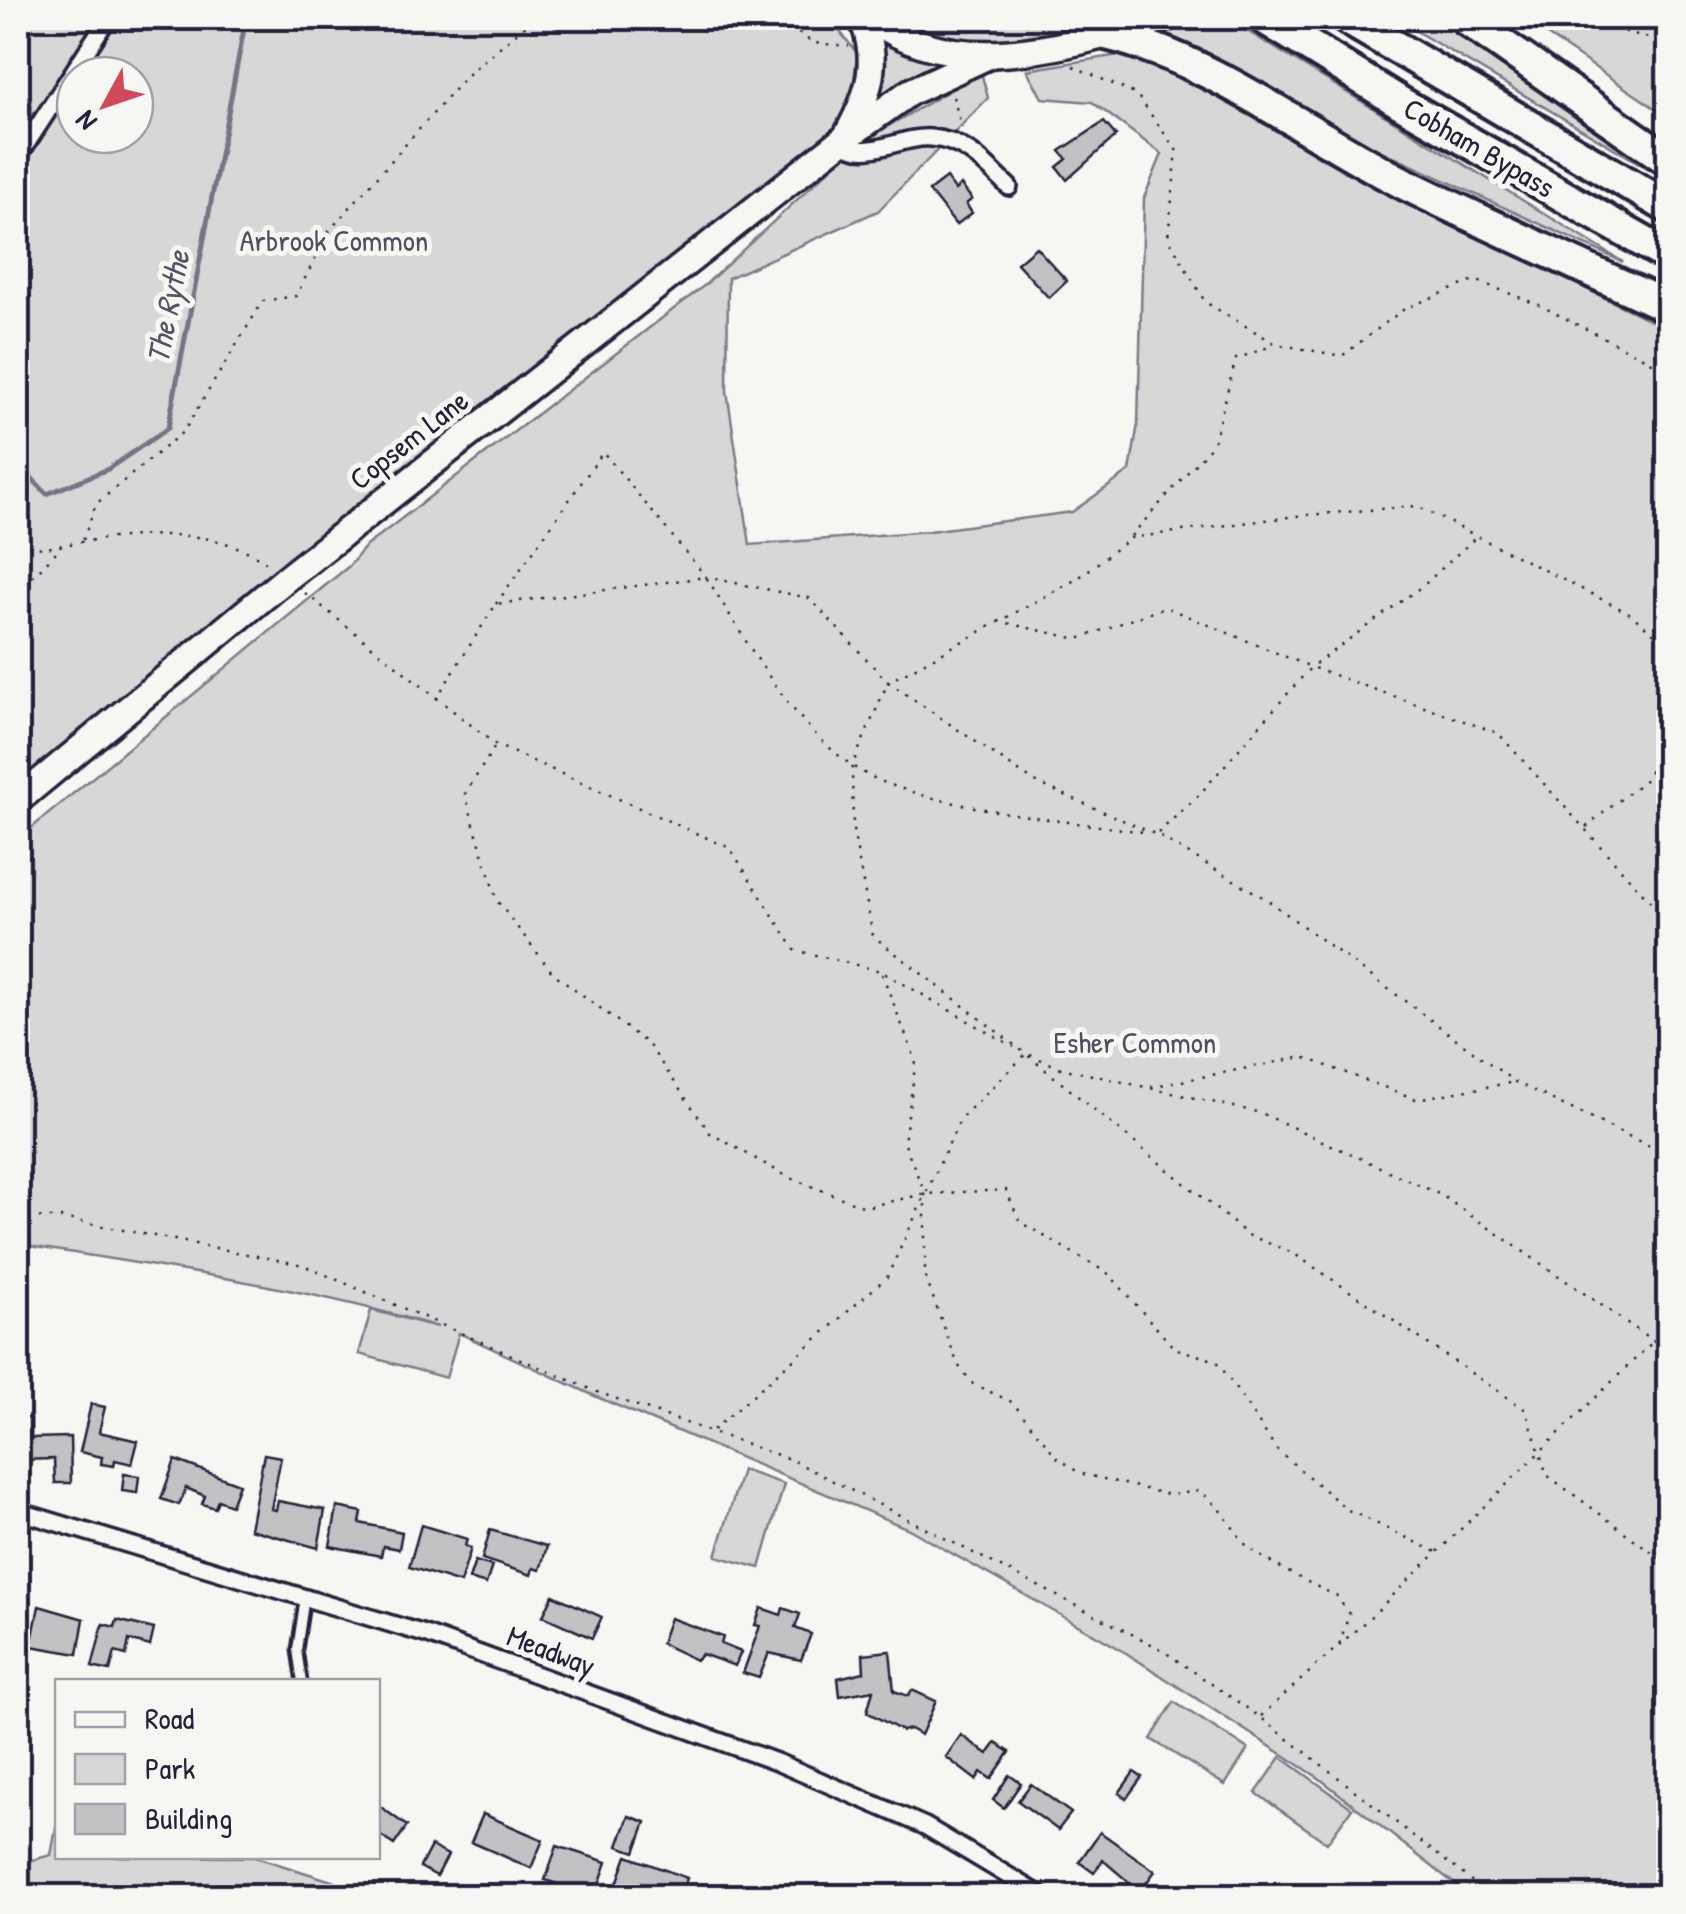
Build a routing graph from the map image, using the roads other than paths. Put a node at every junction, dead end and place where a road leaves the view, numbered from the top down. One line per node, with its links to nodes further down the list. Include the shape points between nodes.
1 (108, 18): 11 (street)
2 (862, 18): 10 (main road, Copsem Lane, via 873,71)
3 (870, 18): 9 (main road, via 934,51)
4 (1166, 18): 8 (main road)
5 (1264, 18): 15 (highway, Cobham Bypass)
6 (1346, 18): 14 (highway, Cobham Bypass)
7 (1464, 18): 12 (highway)
8 (1106, 34): 9 (main road); 16 (highway, via 1185,60 1405,184)
9 (992, 54): 10 (main road, Copsem Lane, via 910,92)
10 (844, 139): 13 (street, via 862,151 931,138 971,150); 17 (main road, Copsem Lane, via 287,578)
11 (18, 157)
12 (1668, 160)
13 (1009, 187)
14 (1668, 207)
15 (1668, 256)
16 (1668, 307)
17 (18, 800)
18 (18, 1510): 19 (street, Meadway)
19 (305, 1597): 20 (lane, via 297,1650); 21 (street, Meadway, via 428,1635 847,1790 925,1826)
20 (302, 1679)
21 (1042, 1896)

